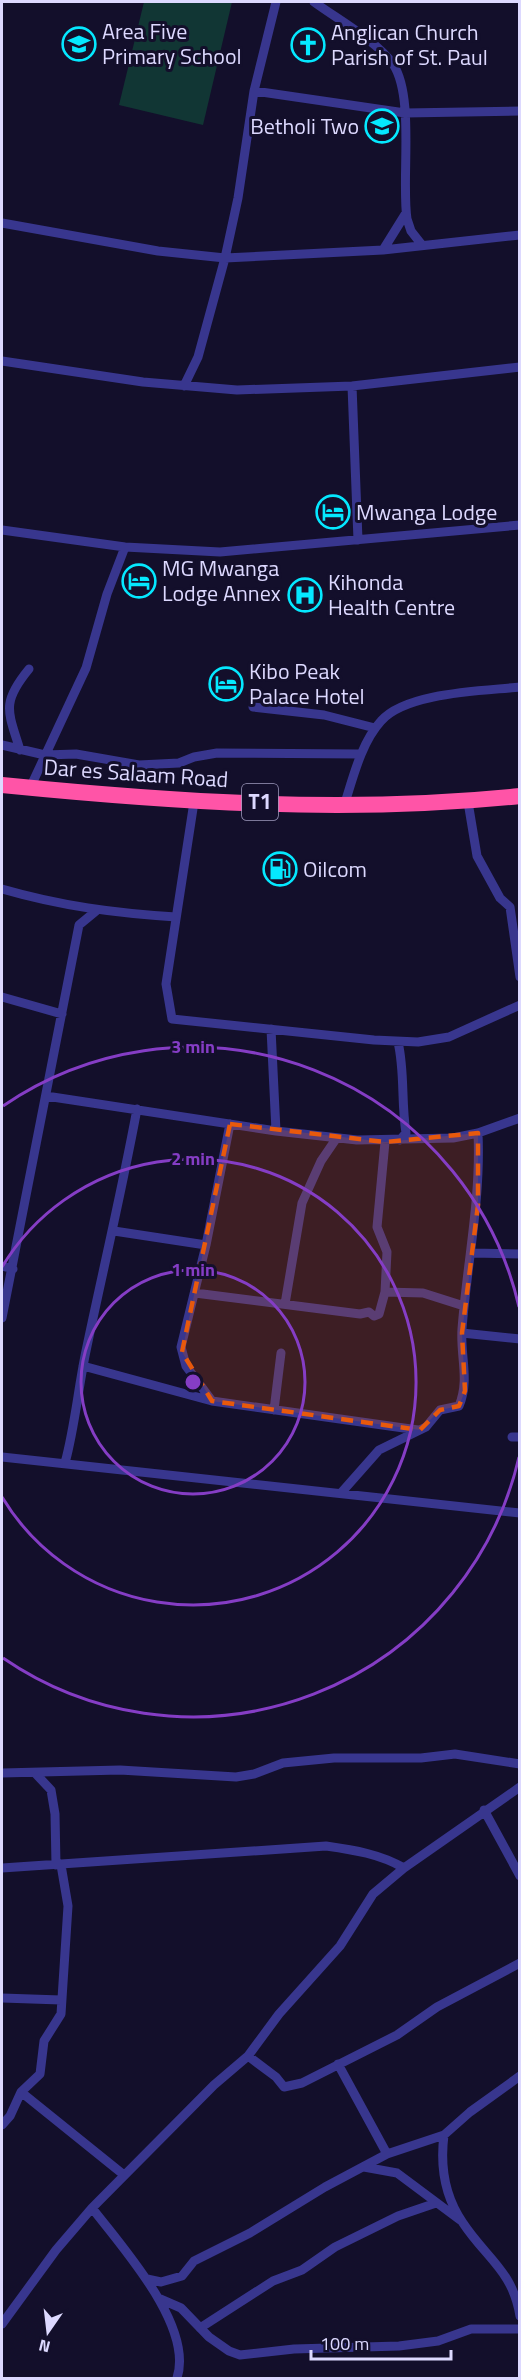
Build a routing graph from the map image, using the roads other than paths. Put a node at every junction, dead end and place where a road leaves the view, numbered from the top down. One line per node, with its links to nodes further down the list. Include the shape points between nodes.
1 (276, 2): 3 (street)
2 (314, 2): 5 (street, via 392,63 399,78)
3 (254, 91): 5 (street); 11 (street)
4 (519, 111): 5 (street)
5 (405, 113): 6 (street)
6 (406, 213): 9 (street, via 411,231); 10 (street)
7 (2, 223): 11 (street, via 158,251)
8 (519, 235): 9 (street)
9 (422, 245): 10 (street)
10 (383, 250): 11 (street)
11 (225, 258): 14 (street, via 198,357)
12 (2, 362): 14 (street)
13 (519, 367): 15 (street)
14 (184, 386): 15 (street, via 237,390)
15 (352, 386): 18 (street)
16 (519, 525): 18 (street)
17 (2, 530): 19 (street)
18 (358, 540): 19 (street, via 220,552)
19 (124, 547): 27 (street, via 86,668)
20 (29, 669): 25 (street, via 9,698)
21 (519, 687): 23 (street, via 438,697 404,706)
22 (253, 707): 23 (street, via 324,715)
23 (375, 728): 26 (street)
24 (2, 745): 25 (street)
25 (20, 750): 27 (street)
26 (361, 754): 27 (street, via 217,753 161,766 76,754); 33 (street)
27 (45, 755): 29 (street)
28 (2, 785): 29 (highway, Dar es Salaam Road / T1)
29 (30, 788): 31 (highway, Dar es Salaam Road / T1)
30 (519, 796): 32 (highway, Dar es Salaam Road / T1)
31 (194, 802): 33 (highway, Dar es Salaam Road / T1); 37 (street)
32 (468, 802): 33 (highway, Dar es Salaam Road / T1); 35 (street, via 477,856 500,898)
33 (344, 806)
34 (2, 889): 36 (street, via 34,900)
35 (514, 906): 38 (street)
36 (96, 911): 37 (street); 41 (street, via 79,925)
37 (176, 917): 42 (street, via 166,984 172,1019)
38 (519, 977)
39 (2, 997): 41 (street)
40 (519, 1005): 43 (street, via 448,1037)
41 (62, 1014): 44 (street)
42 (271, 1029): 43 (street); 48 (street)
43 (398, 1042): 51 (street, via 403,1063 406,1133)
44 (46, 1096): 45 (street); 58 (street)
45 (137, 1109): 47 (street); 53 (street)
46 (519, 1118): 49 (street)
47 (230, 1124): 48 (street); 54 (street)
48 (276, 1131): 50 (street)
49 (478, 1133): 51 (street); 55 (street, via 479,1181)
50 (336, 1139): 52 (street); 61 (street, via 302,1203)
51 (400, 1140): 52 (street)
52 (385, 1142): 59 (street, via 377,1227 387,1252)
53 (114, 1231): 54 (street); 67 (street)
54 (206, 1245): 60 (street)
55 (472, 1253): 56 (street); 62 (street)
56 (519, 1254)
57 (2, 1266): 58 (street)
58 (13, 1269): 63 (street)
59 (385, 1292): 61 (street, via 375,1316 369,1312); 62 (street, via 423,1293)
60 (195, 1293): 61 (street); 68 (street, via 182,1337 182,1352 190,1372)
61 (285, 1304)
62 (464, 1306): 64 (street)
63 (2, 1318)
64 (462, 1333): 65 (street); 70 (street, via 465,1384 459,1406 440,1410)
65 (519, 1339)
66 (281, 1353): 69 (street)
67 (83, 1366): 68 (street); 72 (street, via 75,1426)
68 (212, 1401): 69 (street)
69 (274, 1410): 70 (street)
70 (420, 1430): 73 (street, via 379,1450)
71 (2, 1457): 72 (street)
72 (64, 1463): 73 (street)
73 (341, 1493): 74 (street)
74 (519, 1513)
75 (519, 1764): 77 (street, via 449,1754 283,1763 236,1777 120,1770)
76 (2, 1773): 77 (street)
77 (35, 1773): 80 (street, via 51,1790)
78 (519, 1787): 79 (street)
79 (484, 1810): 82 (street); 83 (street)
80 (59, 1865): 81 (street); 82 (street, via 326,1846 357,1850); 86 (street, via 68,1906)
81 (2, 1868)
82 (404, 1868): 87 (street, via 374,1894 340,1946 279,2014)
83 (519, 1876)
84 (519, 1963): 88 (street, via 437,2007 397,2035)
85 (2, 1998): 86 (street)
86 (61, 2000): 90 (street, via 61,2014 44,2041 40,2074)
87 (248, 2056): 88 (street, via 285,2087 302,2083); 95 (street)
88 (338, 2064): 93 (street)
89 (519, 2076): 92 (street)
90 (21, 2092): 91 (street); 95 (street)
91 (2, 2126)
92 (444, 2135): 93 (street); 98 (street, via 441,2161 445,2182)
93 (387, 2154): 94 (street)
94 (364, 2167): 96 (street, via 397,2173); 99 (street, via 194,2261 182,2276 161,2282)
95 (124, 2175): 97 (street)
96 (436, 2203): 98 (street); 103 (street, via 398,2216 335,2247)
97 (92, 2208): 99 (street); 102 (street)
98 (462, 2222): 101 (street, via 512,2284)
99 (147, 2279): 100 (street)
100 (158, 2298): 103 (street, via 181,2308); 105 (street, via 181,2351)
101 (519, 2316)
102 (2, 2324)
103 (200, 2328): 104 (street, via 240,2355 399,2346 438,2341 471,2329)
104 (519, 2329)
105 (177, 2379)

